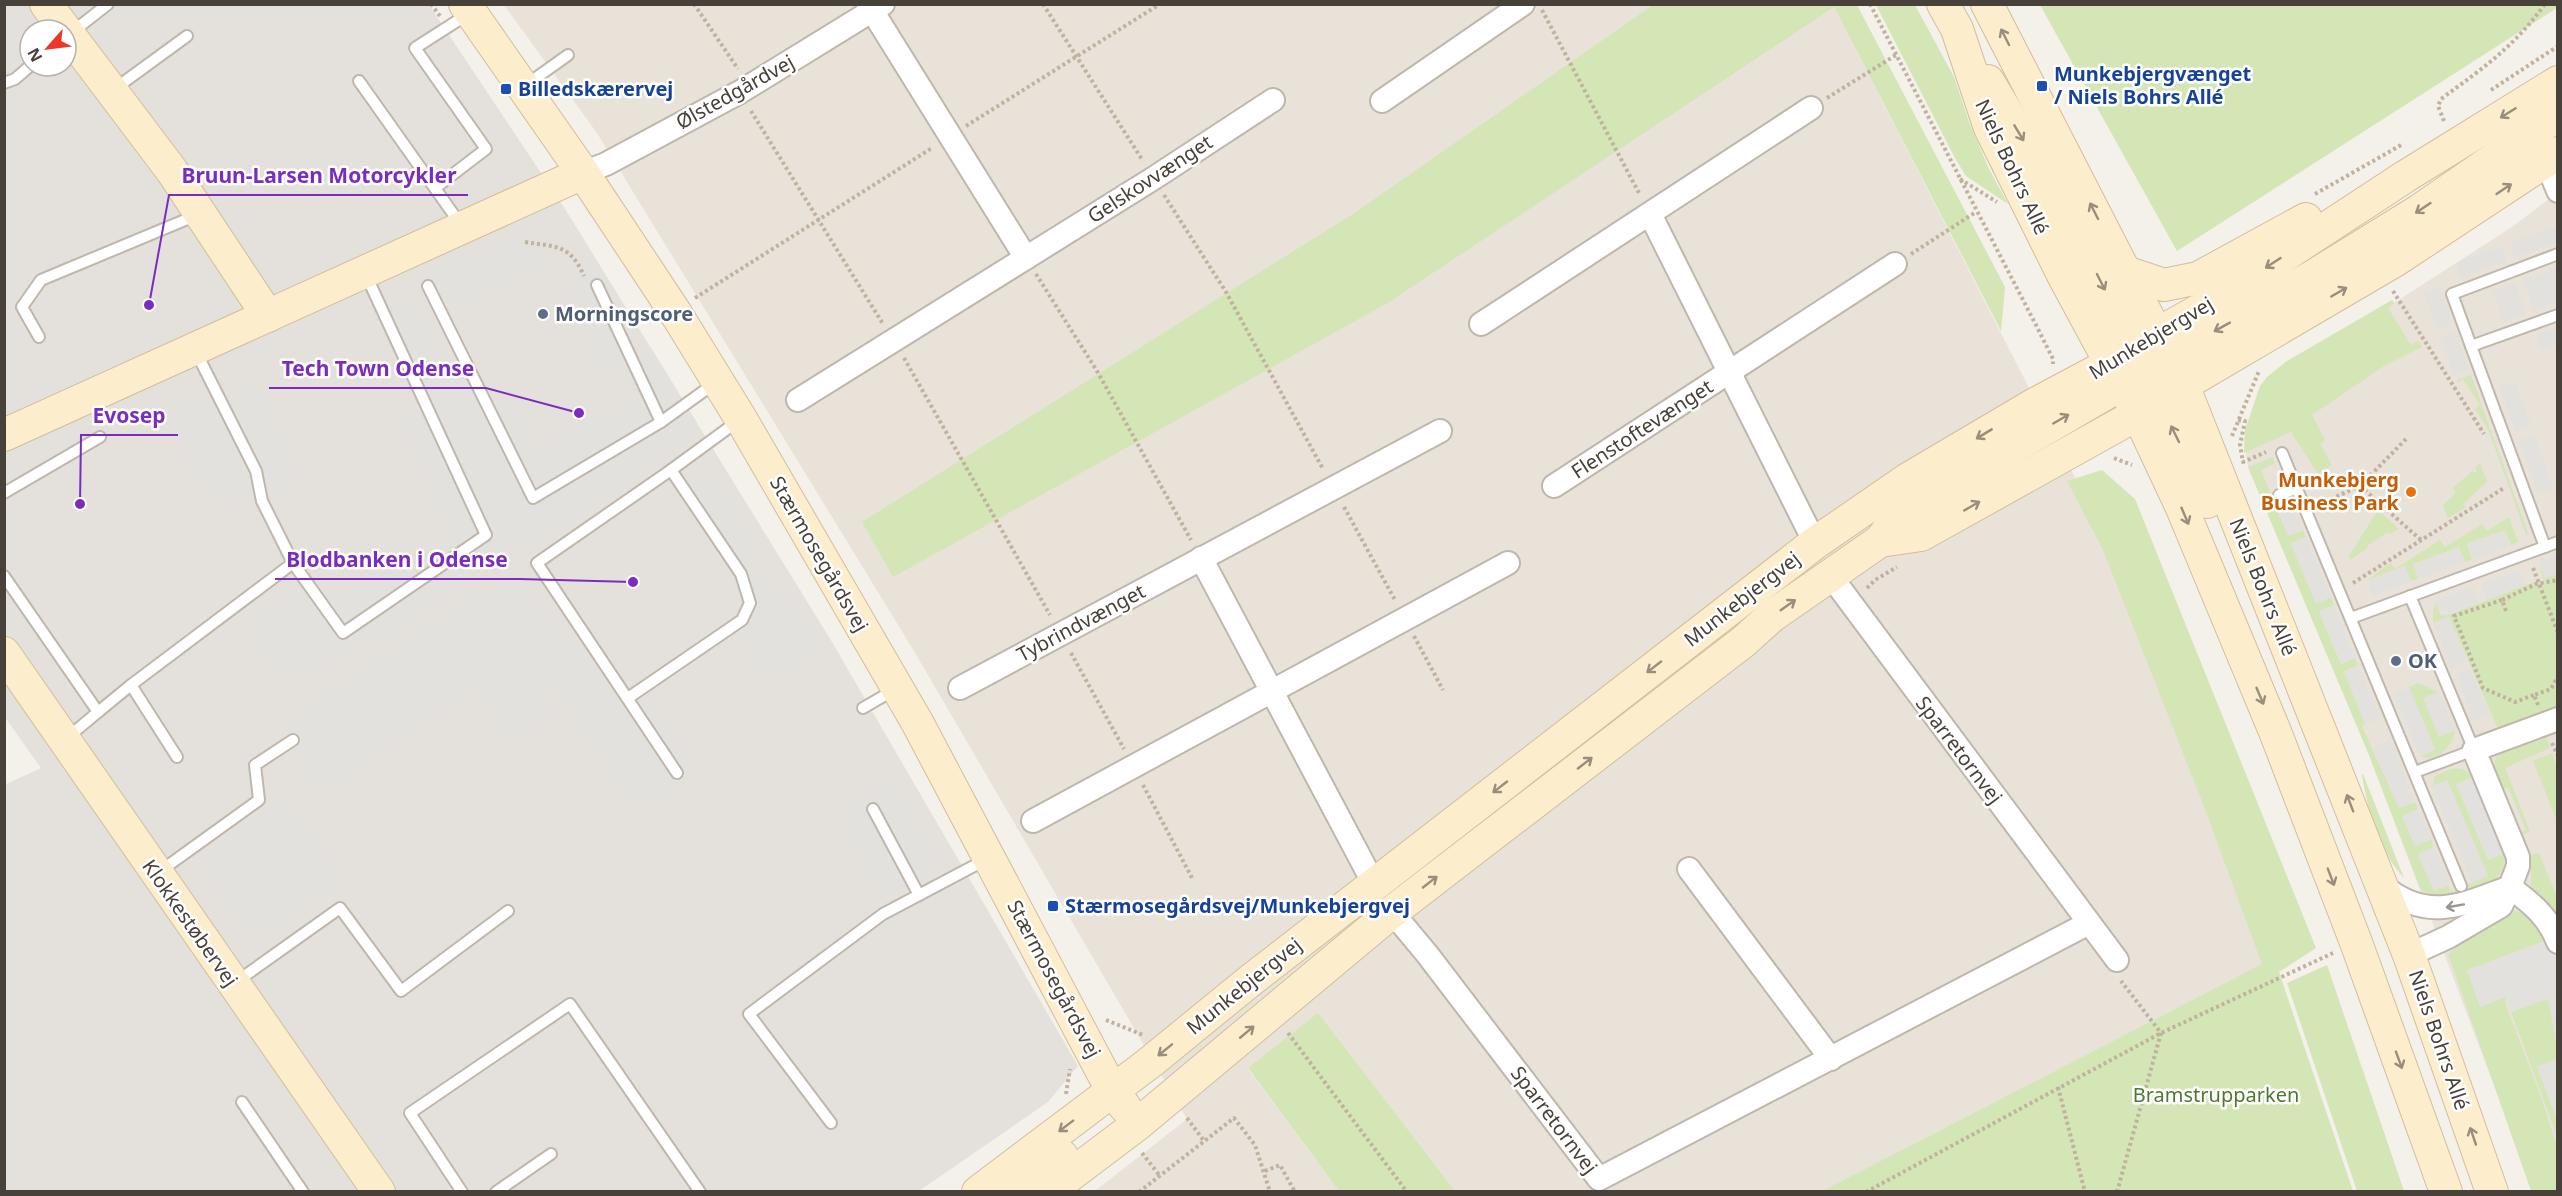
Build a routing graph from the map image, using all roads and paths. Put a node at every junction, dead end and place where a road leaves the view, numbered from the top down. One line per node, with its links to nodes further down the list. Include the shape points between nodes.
1 (46, 4): 14 (street)
2 (108, 4): 15 (lane)
3 (431, 4): 12 (path)
4 (694, 4): 25 (path)
5 (1043, 4): 35 (path)
6 (1523, 4): 28 (street)
7 (1539, 4): 40 (path)
8 (1870, 4): 18 (path)
9 (1987, 4): 47 (street, Niels Bohrs Allé, one-way to 9)
10 (2545, 4): 31 (path, via 2516,41 2441,99 2438,106)
11 (874, 7): 25 (street, Ølstedgårdvej); 44 (street)
12 (461, 15): 24 (street, Stærmosegårdsvej); 36 (lane, via 415,48 486,149)
13 (1950, 17): 65 (street, Niels Bohrs Allé, one-way to 65, via 1990,128)
14 (56, 18)
15 (78, 27)
16 (187, 36): 26 (lane)
17 (78, 48): 26 (street)
18 (1896, 55): 29 (path); 38 (path)
19 (568, 56): 24 (lane)
20 (18, 76): 23 (lane)
21 (359, 81): 36 (lane)
22 (2558, 82): 34 (street, Munkebjergvej, one-way to 34)
23 (4, 83)
24 (523, 87): 33 (street, Stærmosegårdsvej)
25 (745, 89): 33 (street, Ølstedgårdvej, via 606,164); 59 (path)
26 (112, 90): 39 (street)
27 (1274, 100): 35 (street, Gelskovvænget)
28 (1382, 102)
29 (1811, 108): 40 (street)
30 (2558, 115): 65 (street, one-way to 65, via 2420,210)
31 (2444, 121)
32 (2552, 157): 37 (street); 65 (street, one-way to 32, via 2396,260)
33 (583, 172): 41 (street); 66 (street, Stærmosegårdsvej)
34 (2406, 176): 47 (street, via 2353,194 2198,278 2164,285); 65 (street, Munkebjergvej, one-way to 65, via 2212,303)
35 (1154, 178): 44 (street, Gelskovvænget); 82 (path, via 1226,292)
36 (435, 188): 41 (lane)
37 (2558, 191)
38 (1976, 212): 45 (path); 62 (path)
39 (201, 214): 56 (street); 58 (lane, via 41,280 22,308)
40 (1650, 214): 57 (street); 64 (street, Flenstoftevænget)
41 (463, 228): 46 (street)
42 (525, 242): 49 (path, via 565,249 585,277)
43 (2558, 254): 60 (lane, via 2452,294)
44 (1026, 258): 59 (street, Gelskovvænget); 93 (path, via 1097,371)
45 (1895, 264): 64 (street, Flenstoftevænget)
46 (365, 272): 56 (street); 94 (lane, via 486,535 343,633)
47 (2125, 272): 65 (street, Niels Bohrs Allé, via 2141,304)
48 (2402, 284): 52 (path)
49 (597, 285): 70 (lane)
50 (716, 285): 54 (path)
51 (429, 286): 70 (lane, via 533,498)
52 (2393, 290): 53 (path); 76 (path)
53 (2383, 297)
54 (695, 298)
55 (2558, 315): 60 (lane)
56 (268, 316): 61 (street)
57 (1481, 324)
58 (39, 337)
59 (894, 341): 67 (street, Gelskovvænget); 107 (path)
60 (2471, 346): 92 (lane)
61 (195, 350): 72 (street); 94 (lane, via 256,471 262,501)
62 (2053, 359)
63 (2263, 362): 69 (path)
64 (1729, 372): 80 (street, Flenstoftevænget); 91 (street, Flenstoftevænget)
65 (2154, 374): 91 (street, Munkebjergvej, one-way to 91, via 2075,383 1908,479); 97 (street, Munkebjergvej, one-way to 65, via 1881,541 1902,512 2110,391); 120 (street, Niels Bohrs Allé, one-way to 120, via 2182,508); 136 (street, Niels Bohrs Allé, one-way to 65, via 2273,613 2241,573)
66 (717, 381): 68 (street, Stærmosegårdsvej); 70 (lane)
67 (798, 400)
68 (741, 419): 78 (lane); 111 (street, Stærmosegårdsvej)
69 (2238, 420): 75 (path); 77 (path, via 2245,421 2240,445 2243,462 2280,447)
70 (661, 422)
71 (1440, 431): 82 (street, Tybrindvænget)
72 (4, 435)
73 (100, 437): 85 (lane)
74 (2406, 439): 81 (path)
75 (2229, 442)
76 (2488, 443)
77 (2282, 453): 83 (lane)
78 (671, 470): 116 (lane, via 741,574 750,603 741,620); 116 (lane, via 537,563)
79 (2500, 477): 84 (path)
80 (1554, 486)
81 (2360, 486): 88 (path); 89 (path)
82 (1334, 488): 93 (street, Tybrindvænget); 105 (path)
83 (2297, 488): 86 (lane); 88 (lane)
84 (2504, 488): 87 (path); 89 (path)
85 (5, 490)
86 (2279, 495)
87 (2507, 495)
88 (2306, 510): 100 (lane)
89 (2421, 540): 100 (path)
90 (2558, 542): 92 (lane)
91 (1815, 543): 134 (street, Munkebjergvej, one-way to 134)
92 (2545, 547): 101 (lane)
93 (1201, 558): 107 (street, Tybrindvænget); 114 (street)
94 (292, 563): 110 (lane)
95 (1508, 563): 105 (street)
96 (4, 576): 118 (lane)
97 (1830, 576): 140 (street, Munkebjergvej, one-way to 97, via 1772,616); 141 (street, Sparretornvej)
98 (2558, 580): 99 (path)
99 (2540, 584): 102 (path); 106 (path)
100 (2340, 591): 104 (lane)
101 (2410, 596): 104 (lane); 123 (lane)
102 (2502, 600): 103 (path); 115 (path, via 2454,616 2483,688 2516,702)
103 (2506, 611)
104 (2351, 618): 127 (lane)
105 (1405, 619): 113 (path); 114 (street)
106 (2558, 633)
107 (1061, 634): 112 (street, Tybrindvænget); 125 (path)
108 (4, 653): 121 (street, Klokkestøbervej)
109 (2558, 676): 115 (path, via 2551,689)
110 (131, 685): 118 (lane); 124 (lane)
111 (897, 688): 117 (lane); 130 (street, Stærmosegårdsvej)
112 (960, 688)
113 (1443, 690)
114 (1272, 691): 125 (street); 134 (street)
115 (2534, 695): 119 (path)
116 (628, 698): 126 (lane)
117 (863, 708)
118 (98, 712): 121 (lane)
119 (2551, 722): 123 (street)
120 (2276, 734): 144 (street, via 2296,745 2310,767 2381,947 2395,956); 176 (street, Niels Bohrs Allé, one-way to 176)
121 (65, 740): 132 (street, Klokkestøbervej)
122 (292, 740): 132 (lane, via 255,765 259,800)
123 (2474, 750): 127 (lane); 137 (street, via 2518,857)
124 (177, 757)
125 (1133, 766): 129 (street); 133 (path)
126 (677, 772)
127 (2415, 772): 135 (lane)
128 (873, 809): 138 (lane)
129 (1033, 821)
130 (990, 858): 138 (lane); 151 (street, Stærmosegårdsvej)
131 (1689, 869): 149 (street)
132 (156, 874): 146 (street, Klokkestøbervej)
133 (1192, 878)
134 (1374, 884): 151 (street, Munkebjergvej, one-way to 151)
135 (2461, 885)
136 (2383, 886): 137 (street, one-way to 136, via 2449,908 2418,905); 144 (street, Niels Bohrs Allé)
137 (2510, 886): 142 (street, via 2539,909); 144 (street, via 2501,906)
138 (918, 895): 154 (lane, via 883,914 749,1014)
139 (508, 911): 146 (lane, via 401,991 340,908)
140 (1392, 912): 147 (street, Munkebjergvej); 149 (street, Sparretornvej, via 1599,1179)
141 (2089, 922): 145 (street, Sparretornvej); 149 (street, Sparretornvej)
142 (2558, 942)
143 (2334, 953): 148 (path)
144 (2409, 955): 177 (street, Niels Bohrs Allé, one-way to 144)
145 (2117, 960): 148 (path, via 2115,973)
146 (233, 984): 161 (street, Klokkestøbervej)
147 (1272, 1011): 155 (street, Munkebjergvej, one-way to 147); 172 (path)
148 (2161, 1033): 150 (path); 175 (path)
149 (1831, 1059)
150 (2058, 1087): 173 (path); 174 (path)
151 (1112, 1090): 155 (street, Stærmosegårdsvej); 166 (street, Munkebjergvej, one-way to 166); 167 (street, via 1118,1112)
152 (242, 1102): 162 (lane)
153 (1182, 1112): 156 (path)
154 (831, 1123)
155 (1138, 1124): 168 (street, Munkebjergvej)
156 (1204, 1141): 159 (path, via 1234,1118 1255,1145); 160 (path)
157 (551, 1154): 164 (lane)
158 (1135, 1155): 160 (path, via 1141,1150)
159 (1264, 1171): 170 (path); 171 (path, via 1281,1165)
160 (1160, 1176): 169 (path)
161 (372, 1187)
162 (303, 1191)
163 (459, 1191): 165 (lane, via 410,1113 570,1004)
164 (496, 1191)
165 (700, 1191)
166 (978, 1191)
167 (1018, 1191)
168 (1048, 1191)
169 (1139, 1191)
170 (1270, 1191)
171 (1296, 1191)
172 (1407, 1191)
173 (1866, 1191)
174 (2085, 1191)
175 (2117, 1191)
176 (2446, 1191)
177 (2492, 1191)

